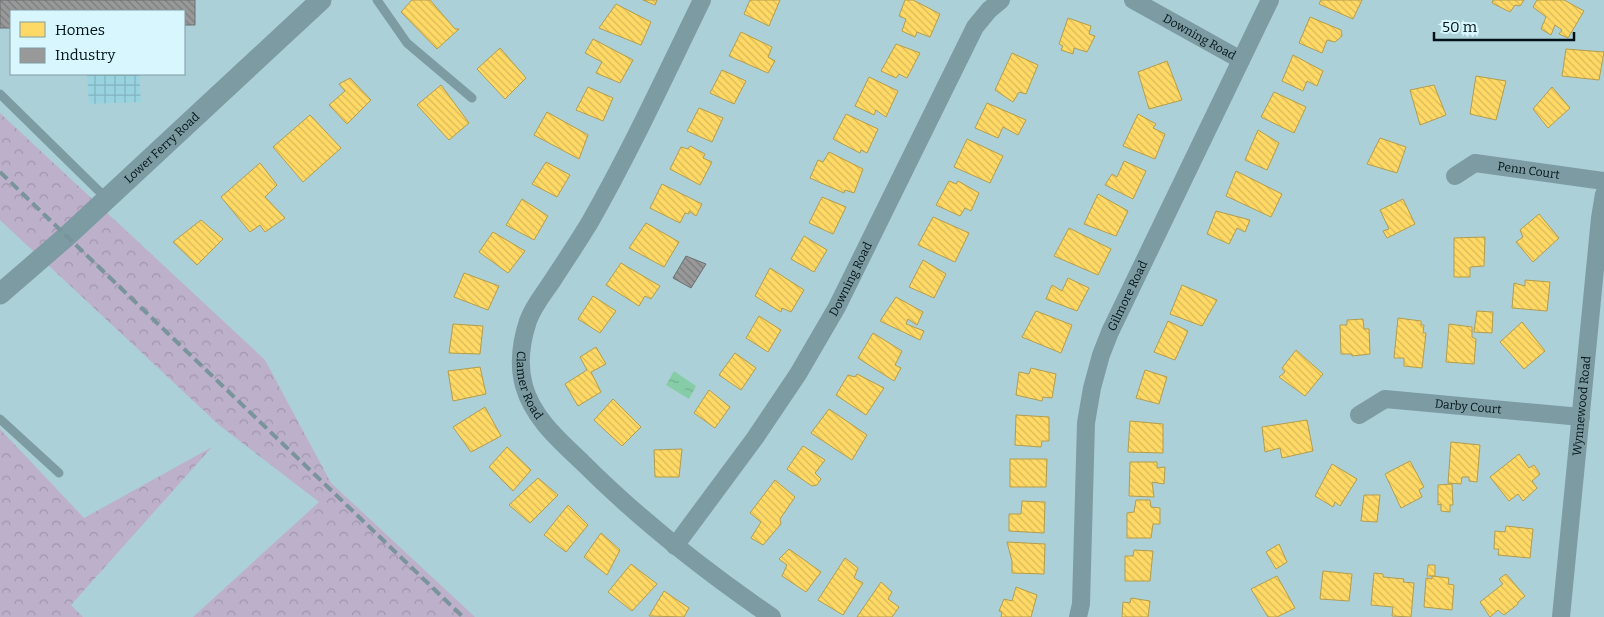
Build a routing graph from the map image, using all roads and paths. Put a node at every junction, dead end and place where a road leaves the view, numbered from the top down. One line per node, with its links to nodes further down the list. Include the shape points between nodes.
1 (322, 0): 13 (street, Lower Ferry Road)
2 (377, 0): 9 (lane, via 407,43)
3 (702, 0): 19 (street, Clamer Road, via 618,171 539,300 522,339 524,386 545,426)
4 (1001, 0): 19 (street, Downing Road, via 975,27 837,307 798,374)
5 (1133, 0): 7 (street, Downing Road)
6 (1270, 0): 7 (street, Gilmore Road)
7 (1241, 60): 21 (street, Gilmore Road, via 1101,355 1086,423)
8 (0, 94): 13 (lane)
9 (472, 98)
10 (1455, 176): 11 (street, Penn Court, via 1475,163)
11 (1604, 181)
12 (1604, 194): 16 (street, Wynnewood Road)
13 (107, 199): 14 (street, Lower Ferry Road)
14 (0, 294)
15 (1359, 415): 16 (street, Darby Court, via 1385,400)
16 (1581, 416): 22 (street, Wynnewood Road)
17 (0, 419): 18 (lane)
18 (59, 473)
19 (675, 546): 20 (street, Clamer Road)
20 (772, 617)
21 (1078, 617)
22 (1561, 617)

